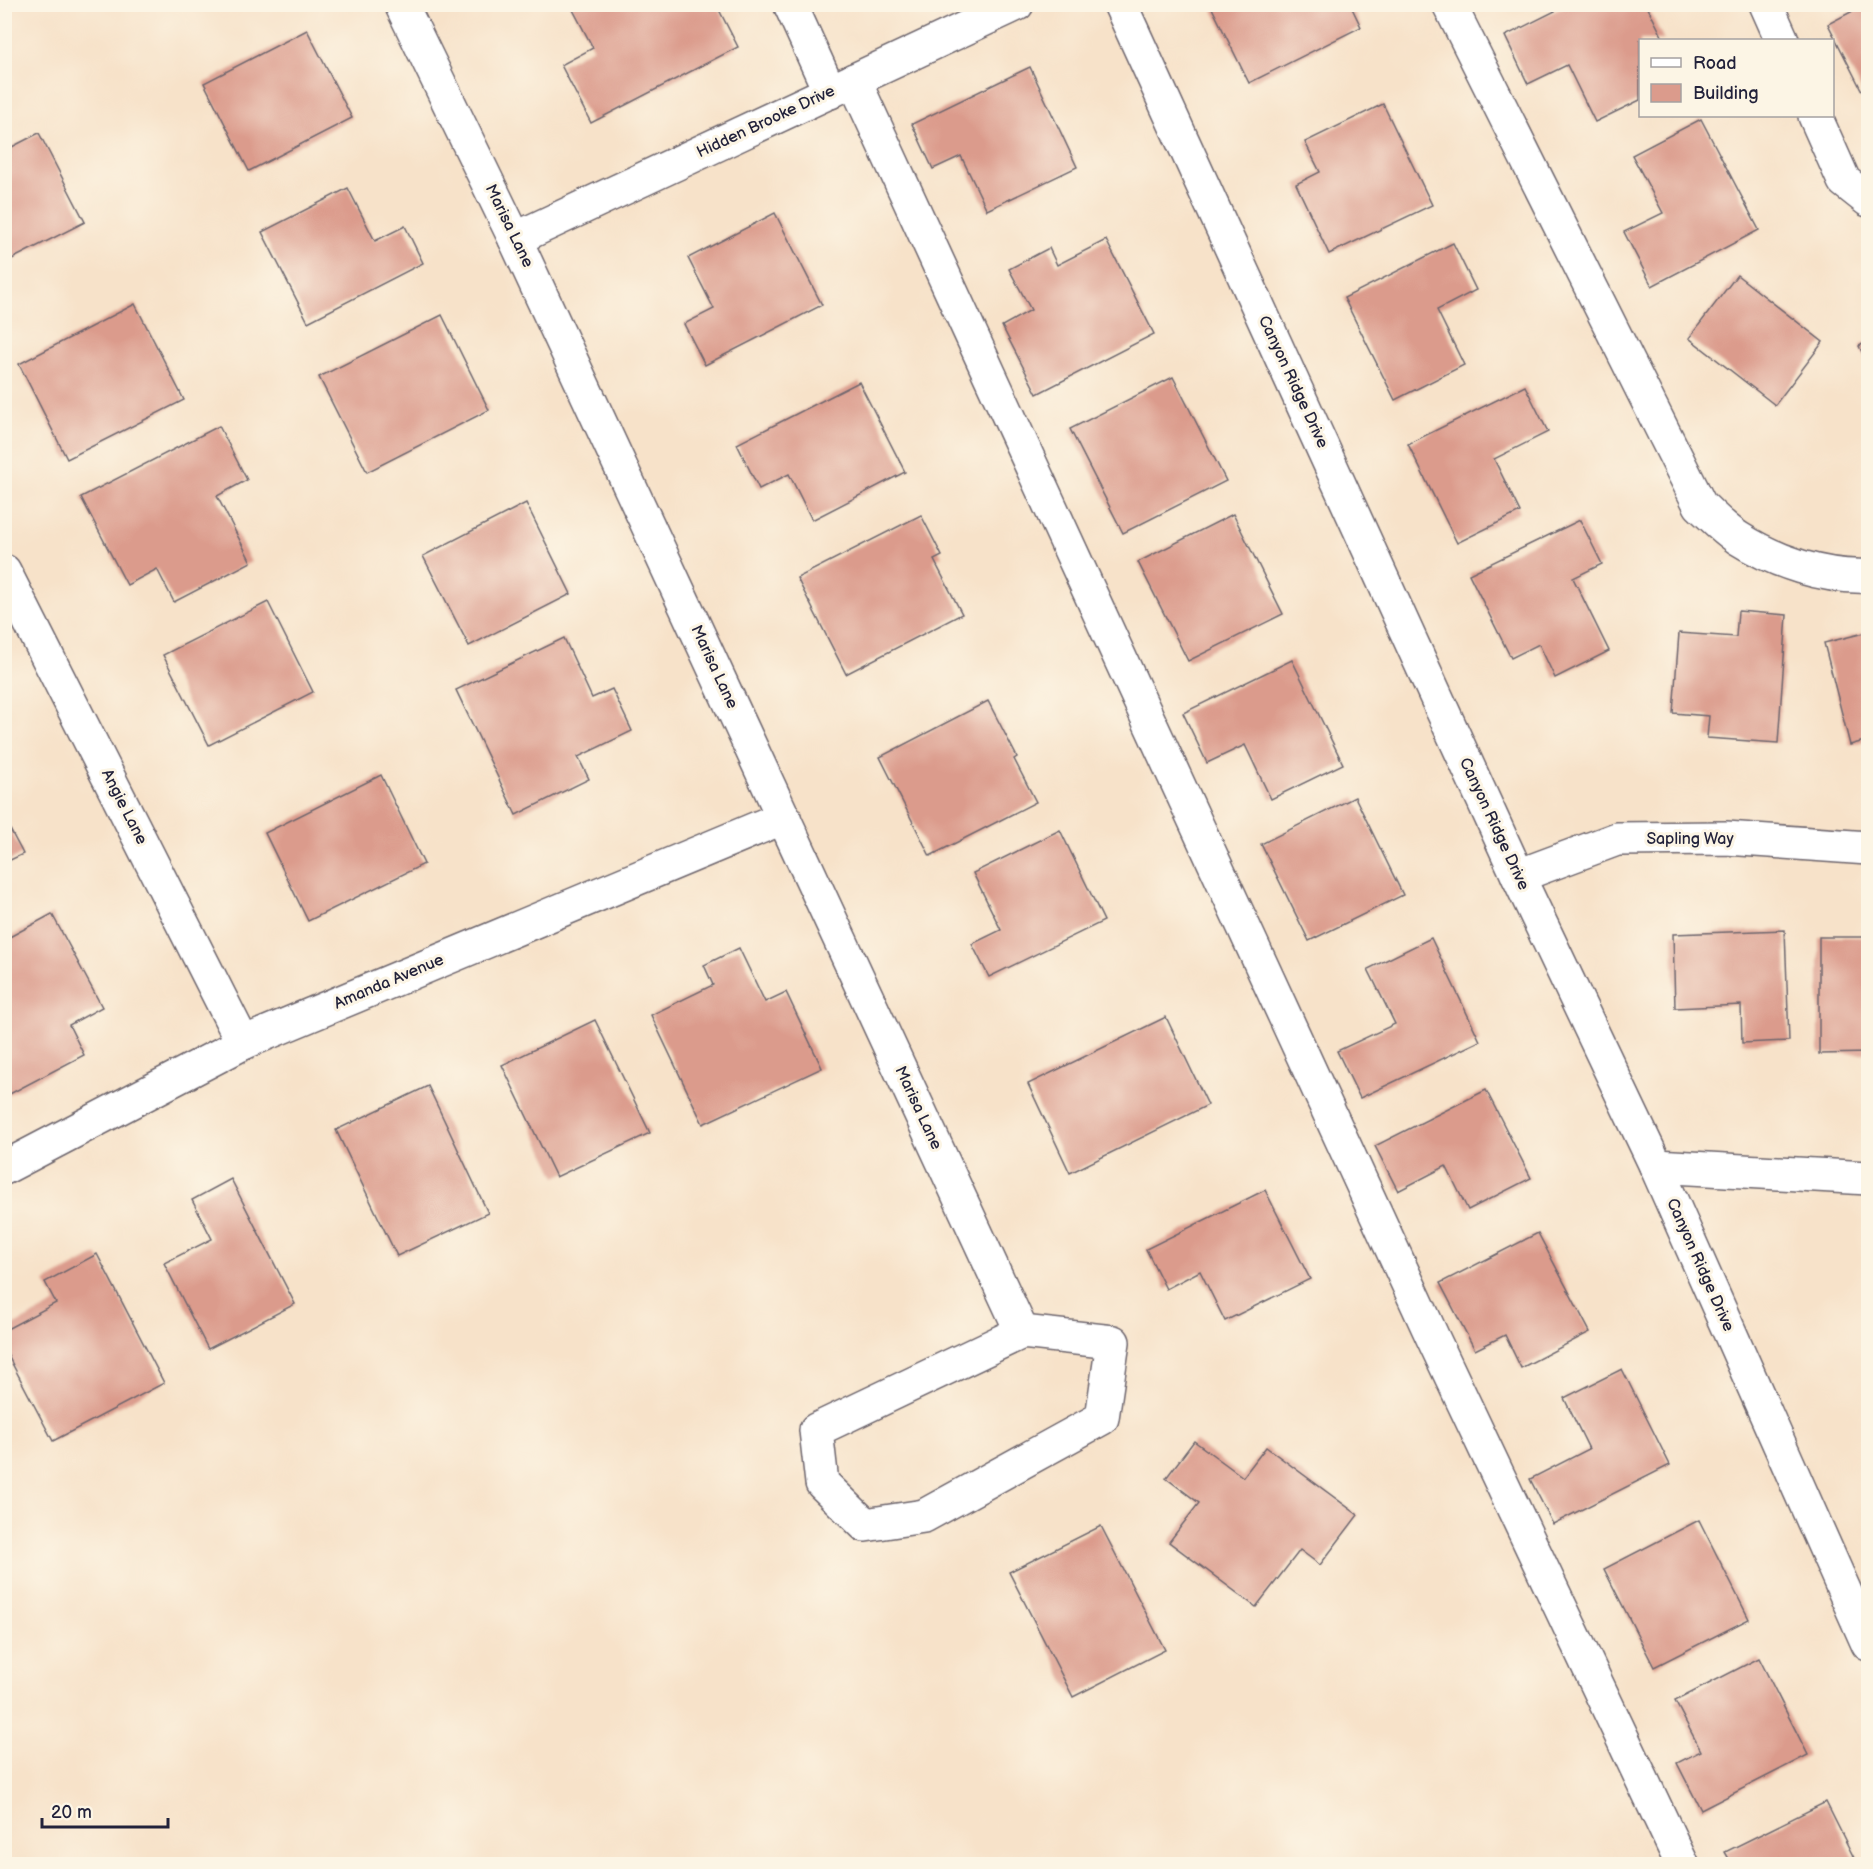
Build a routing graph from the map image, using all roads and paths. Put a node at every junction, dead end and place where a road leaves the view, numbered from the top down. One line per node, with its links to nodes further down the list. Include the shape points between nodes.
1 (401, 4): 11 (street, Marisa Lane)
2 (790, 4): 8 (street)
3 (1017, 4): 8 (street, Hidden Brooke Drive)
4 (1120, 4): 16 (street, Canyon Ridge Drive)
5 (1449, 4): 13 (street, via 1700,505 1737,538 1793,566 1850,577)
6 (1766, 4): 7 (street)
7 (1782, 39)
8 (842, 86): 11 (street, Hidden Brooke Drive); 23 (street)
9 (1816, 117): 10 (street)
10 (1856, 190)
11 (515, 239): 14 (street, Marisa Lane)
12 (4, 571): 17 (street, Angie Lane)
13 (1869, 576)
14 (784, 817): 17 (street, Amanda Avenue); 21 (street, Marisa Lane)
15 (1869, 848): 16 (street, Sapling Way, via 1726,838 1617,839)
16 (1518, 876): 18 (street, Canyon Ridge Drive)
17 (243, 1043): 19 (street, Amanda Avenue)
18 (1656, 1166): 20 (street); 22 (street, Canyon Ridge Drive)
19 (4, 1168)
20 (1869, 1178)
21 (1022, 1332): 21 (street, via 816,1430 822,1484 865,1525 924,1516 1102,1419 1113,1342)
22 (1866, 1631)
23 (1682, 1864)

